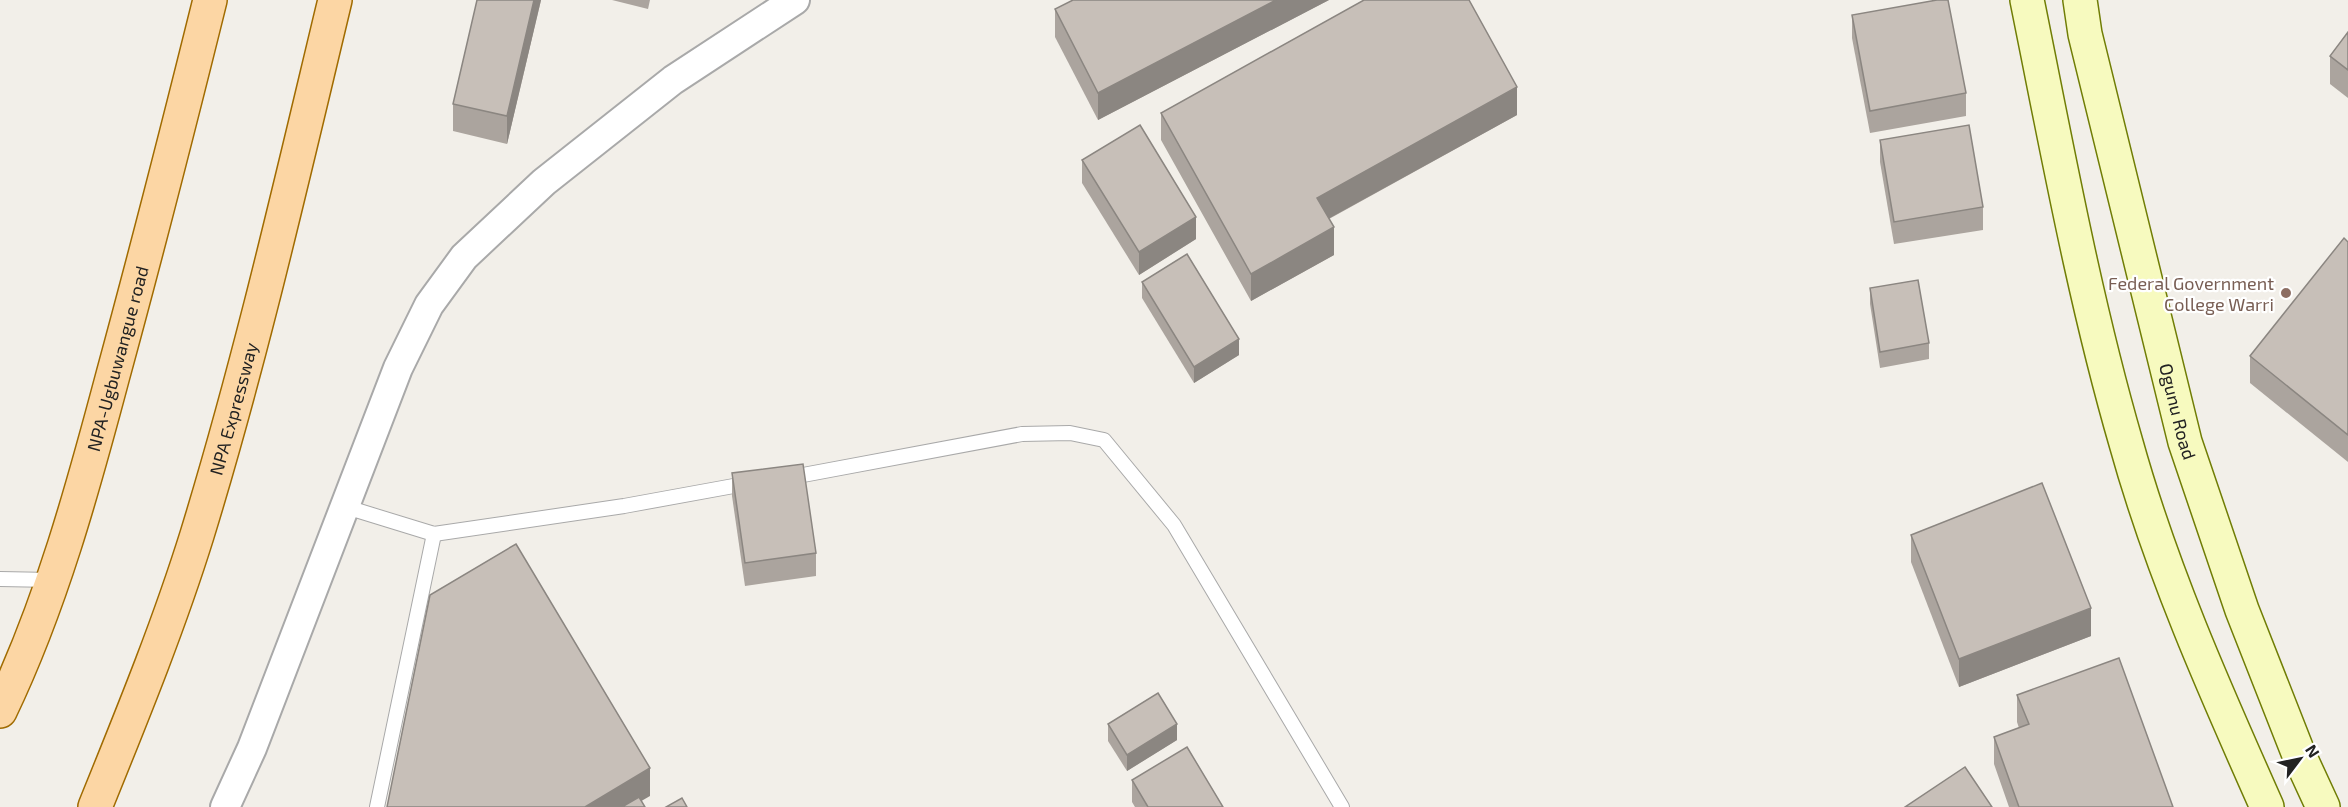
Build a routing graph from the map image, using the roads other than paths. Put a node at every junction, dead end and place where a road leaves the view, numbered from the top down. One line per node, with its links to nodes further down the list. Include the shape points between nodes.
1 (210, 0): 9 (main road, NPA-Ugbuwangue road, via 90,460)
2 (335, 0): 11 (main road, NPA Expressway, via 256,327 196,537 139,698)
3 (795, 0): 6 (street, via 672,80 544,182 464,257 429,305 398,368)
4 (2027, 0): 15 (main road, via 2088,297 2126,445 2184,616)
5 (2080, 0): 16 (main road, Ogunu Road, via 2185,442 2242,610)
6 (343, 506): 7 (lane); 12 (street, via 252,748)
7 (434, 534): 13 (lane); 14 (lane, via 624,506 1022,434 1070,433 1104,440 1174,525)
8 (0, 579): 9 (lane)
9 (52, 580): 10 (main road, NPA-Ugbuwangue road)
10 (0, 711)
11 (95, 807)
12 (225, 807)
13 (376, 807)
14 (1342, 807)
15 (2267, 807)
16 (2323, 807)

